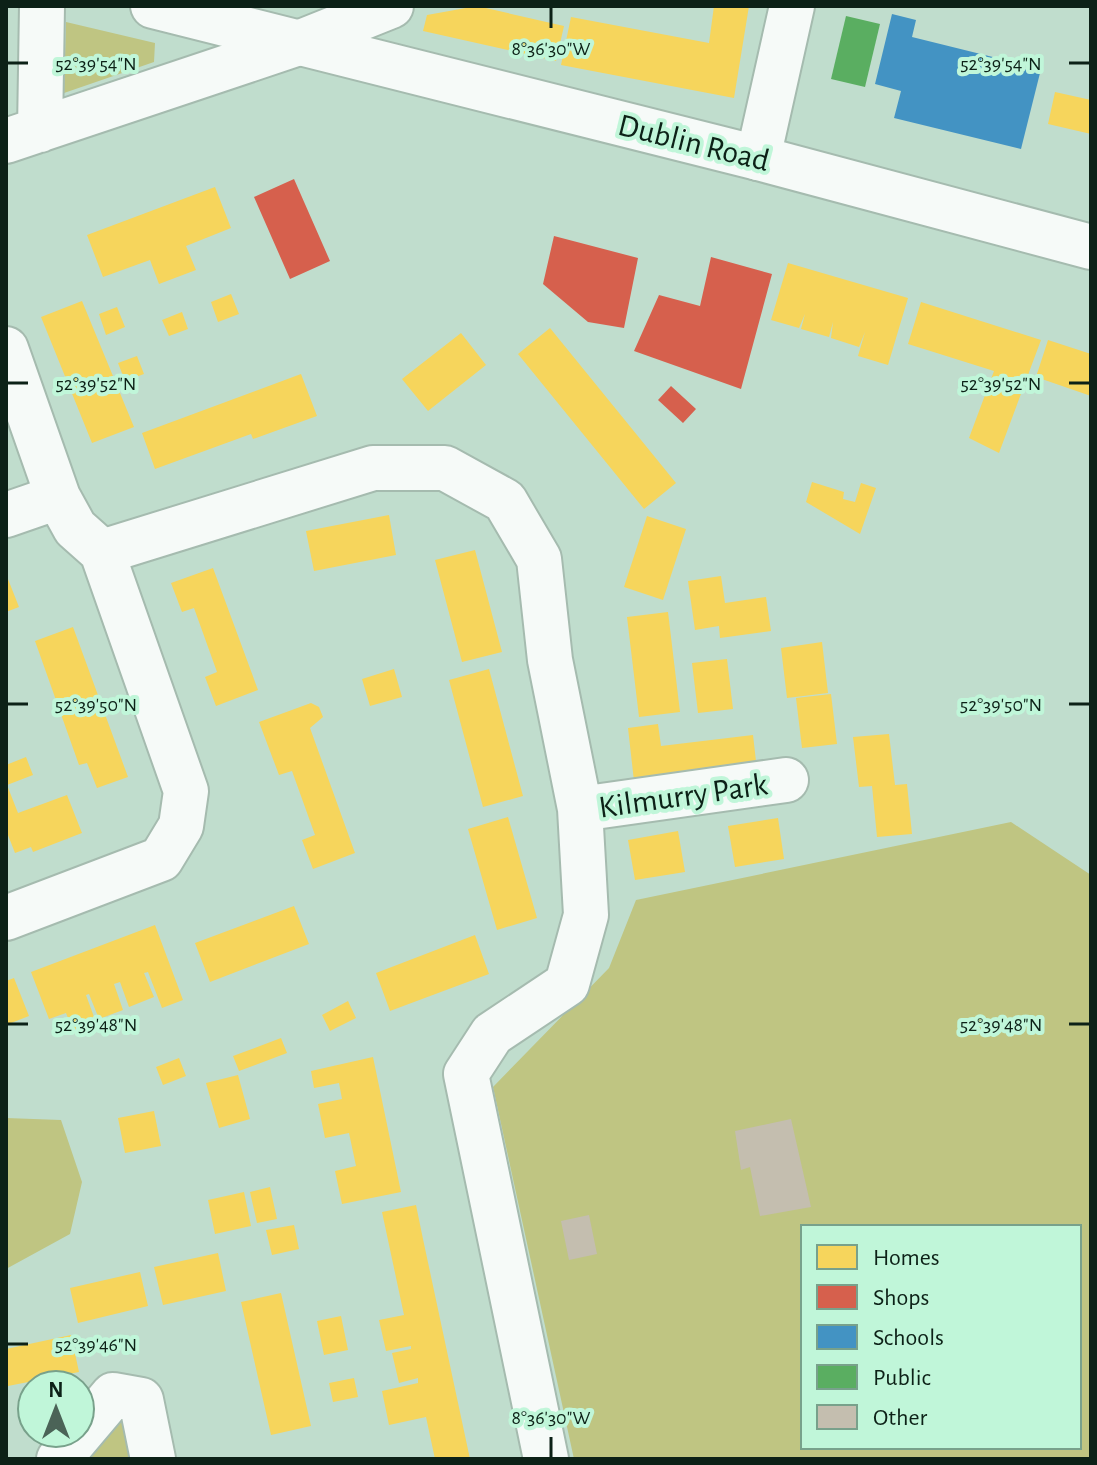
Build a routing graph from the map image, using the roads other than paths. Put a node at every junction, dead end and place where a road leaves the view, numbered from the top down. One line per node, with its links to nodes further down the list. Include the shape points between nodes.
1 (42, 6): 6 (street)
2 (153, 6): 5 (street, Dublin Road)
3 (391, 6): 5 (street)
4 (792, 6): 7 (street)
5 (296, 44): 6 (street); 7 (street, Dublin Road)
6 (23, 136)
7 (758, 158): 8 (street, Dublin Road)
8 (1091, 247)
9 (6, 349): 10 (street)
10 (58, 497): 11 (street); 12 (street, via 75,528)
11 (6, 515)
12 (102, 552): 14 (street, via 373,468 445,468 505,501 539,559 550,660); 15 (street, via 186,791 181,826 161,859)
13 (786, 780): 14 (street, Kilmurry Park)
14 (580, 809): 18 (street, via 586,915 567,984 492,1034 466,1074)
15 (6, 918)
16 (59, 1459): 17 (street, via 113,1395 141,1400)
17 (153, 1459)
18 (546, 1459)

